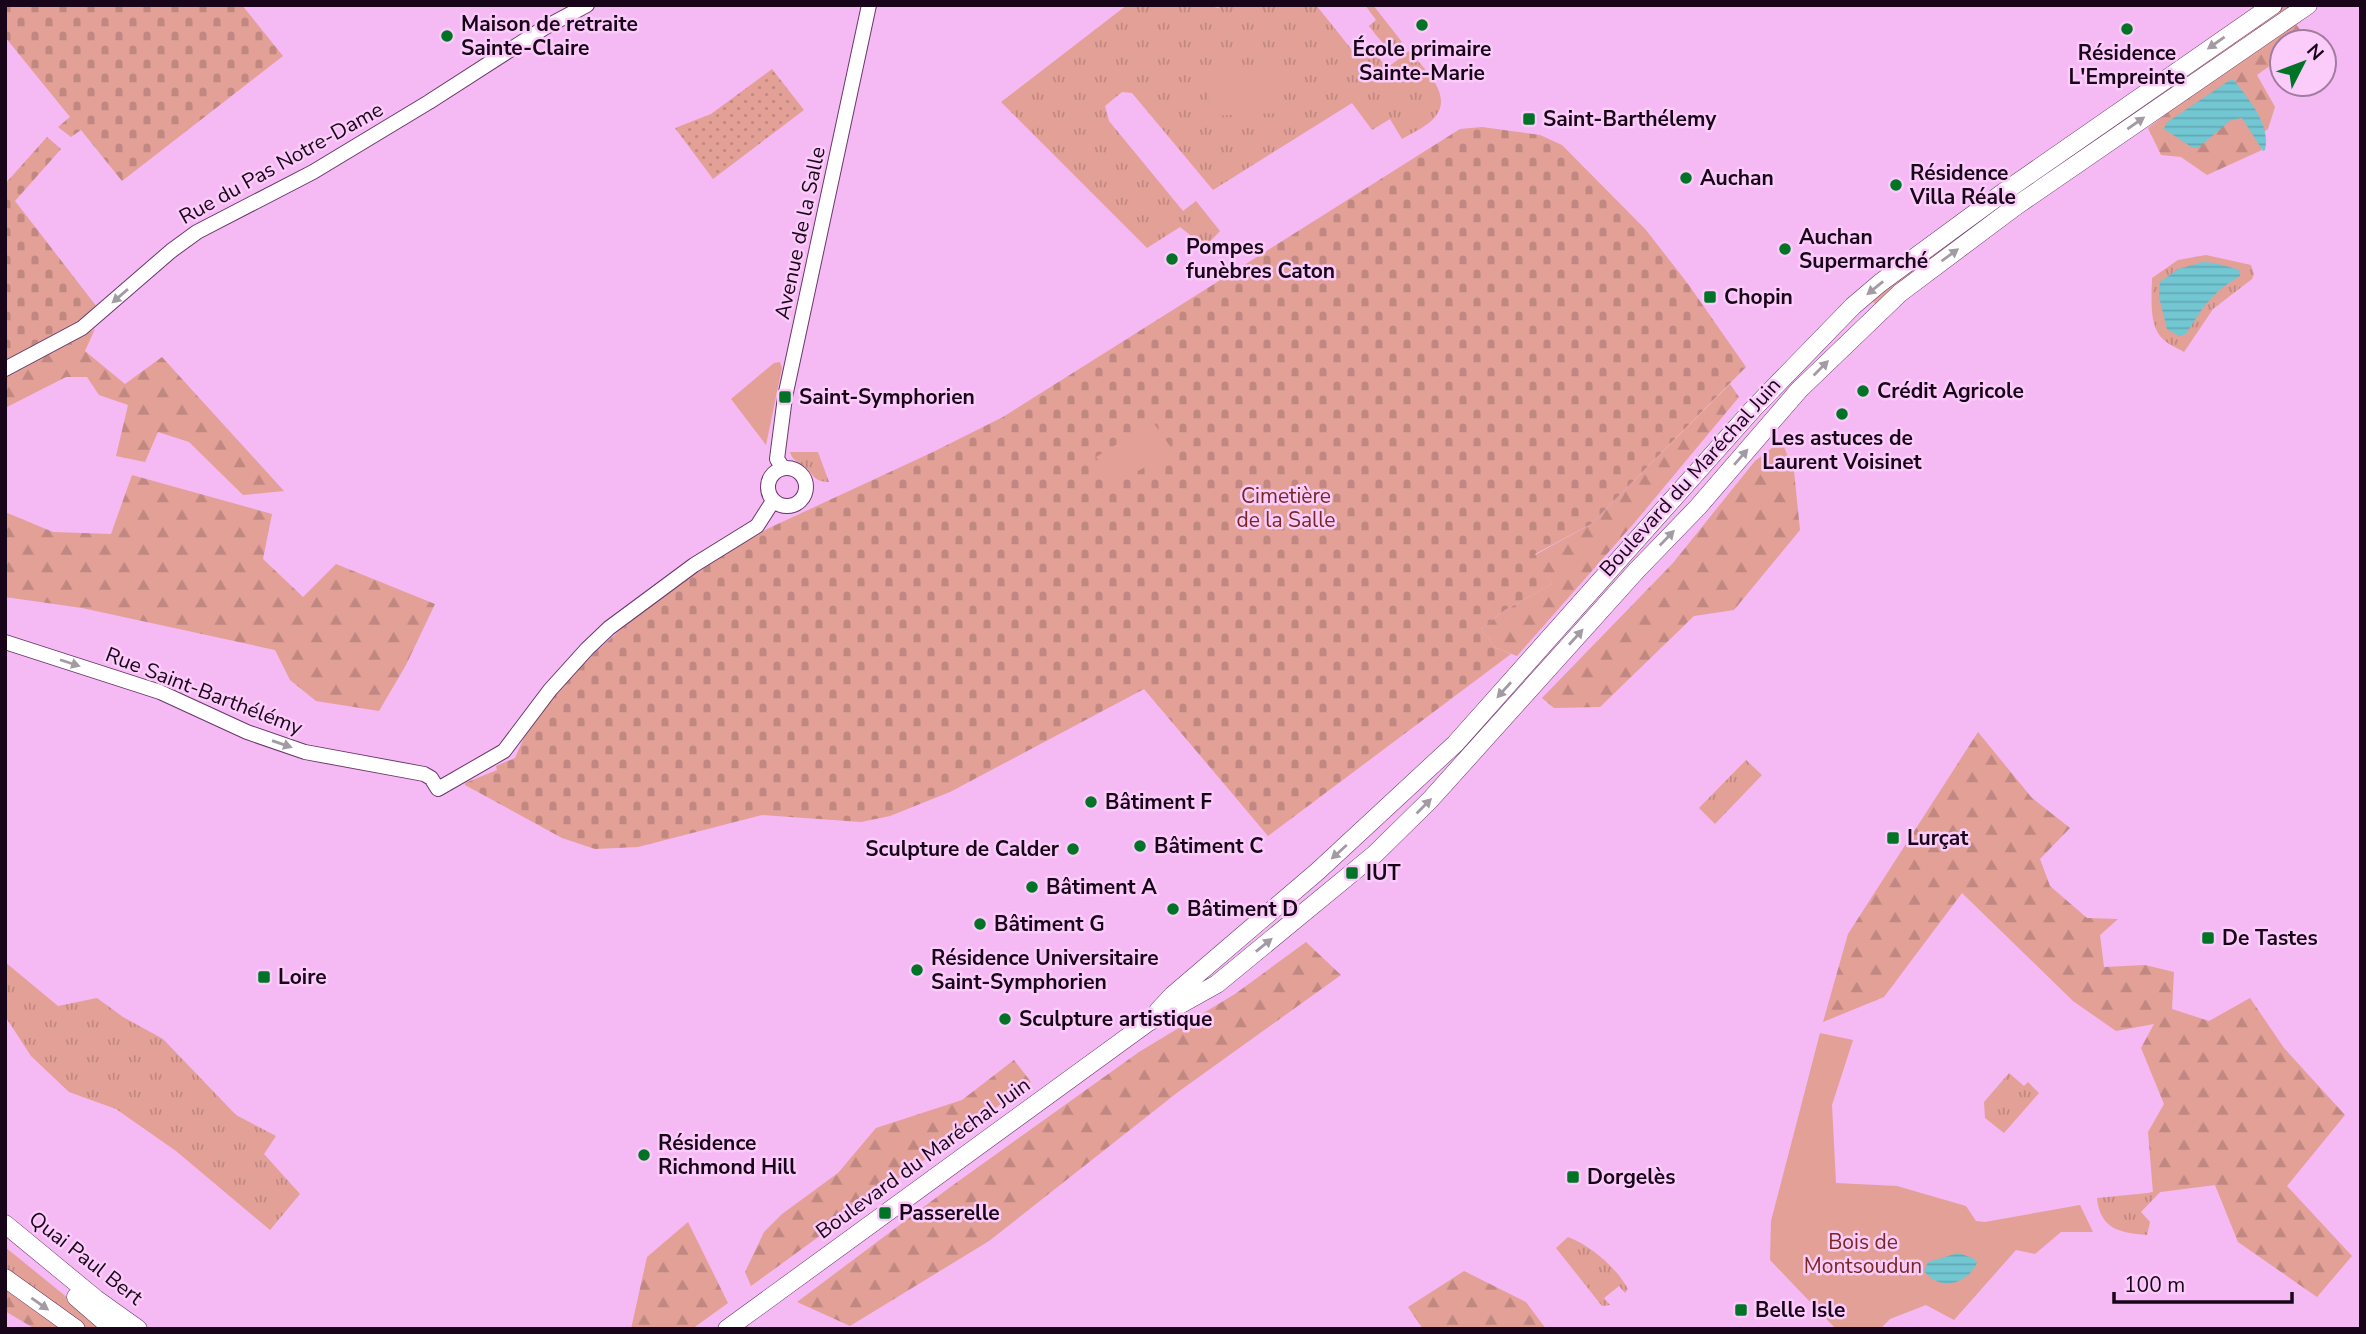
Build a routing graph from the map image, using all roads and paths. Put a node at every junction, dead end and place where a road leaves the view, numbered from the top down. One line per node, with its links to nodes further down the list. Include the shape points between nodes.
1 (587, 5): 5 (street, Rue du Pas Notre-Dame, one-way to 5, via 313,172 197,232 82,328)
2 (869, 5): 6 (street, Avenue de la Salle, via 785,397 776,459)
3 (2273, 5): 9 (main road, Boulevard du Maréchal Juin, one-way to 9, via 2004,192 1853,306 1754,408 1455,744)
4 (2308, 5): 9 (main road, Boulevard du Maréchal Juin, one-way to 4, via 1217,984 1367,860 1421,809 1698,507 1798,390 1900,293 2016,206)
5 (5, 369)
6 (783, 468): 7 (street, via 768,484); 7 (street, via 799,473 805,483 804,495 790,506)
7 (773, 501): 8 (street, Rue Saint-Barthélémy, one-way to 7, via 160,692 304,752 424,774 438,789 504,751 556,682 609,628 694,565 757,526)
8 (5, 642)
9 (1147, 1023): 16 (main road, Boulevard du Maréchal Juin)
10 (5, 1224): 15 (main road, Quai Paul Bert)
11 (5, 1240): 14 (main road, Quai Paul Bert)
12 (5, 1278): 13 (main road, one-way to 13)
13 (76, 1329)
14 (113, 1329)
15 (138, 1329)
16 (727, 1329)

